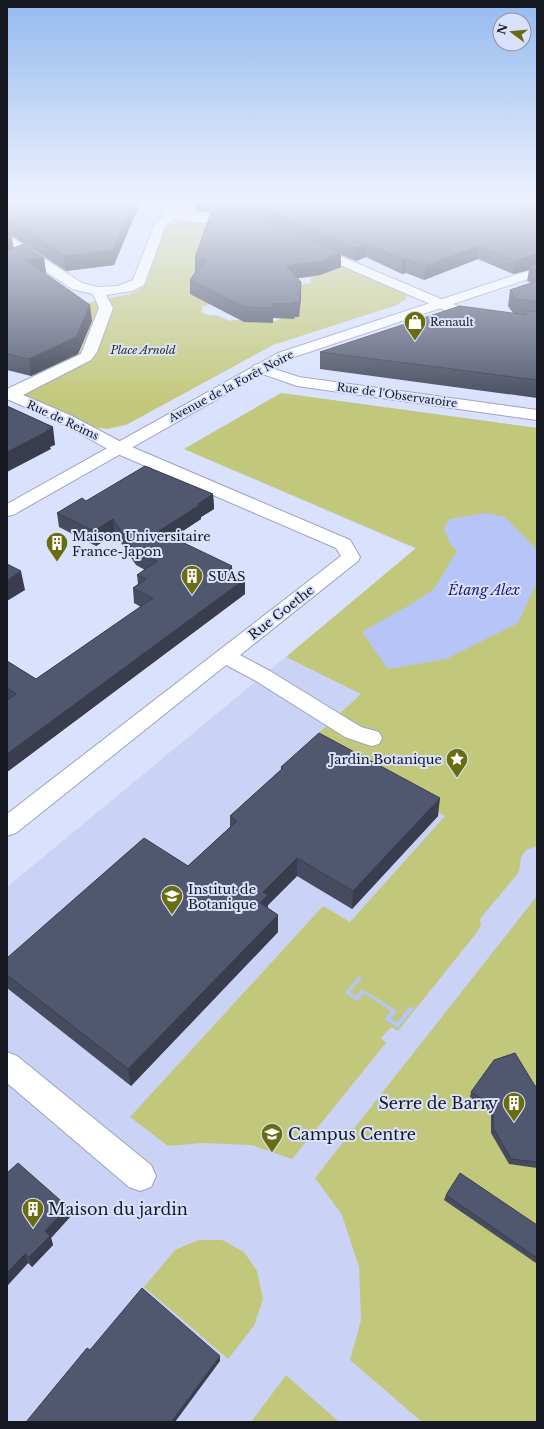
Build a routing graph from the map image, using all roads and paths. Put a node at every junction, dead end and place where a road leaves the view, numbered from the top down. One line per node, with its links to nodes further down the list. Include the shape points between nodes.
1 (52, 270): 5 (street, via 77,286)
2 (144, 270): 5 (street, via 140,282 127,288 108,292)
3 (362, 270): 6 (street)
4 (537, 272): 6 (street, Avenue de la Forêt Noire)
5 (98, 291): 9 (street, via 106,308 93,346 86,357)
6 (439, 303): 7 (street, via 472,315); 8 (street, Avenue de la Forêt Noire, via 293,351)
7 (537, 324)
8 (259, 368): 10 (street, Rue de l'Observatoire, via 297,381); 11 (street, Avenue de la Forêt Noire)
9 (8, 394): 11 (street, Rue de Reims, via 69,421)
10 (537, 415)
11 (119, 448): 12 (street, Avenue de la Forêt Noire); 13 (street, Rue Goethe, via 343,544 351,557)
12 (7, 511)
13 (225, 656): 14 (street, via 263,676 353,732); 15 (street, Rue Goethe)
14 (371, 738)
15 (7, 827)
16 (7, 1065): 17 (street)
17 (140, 1176)

